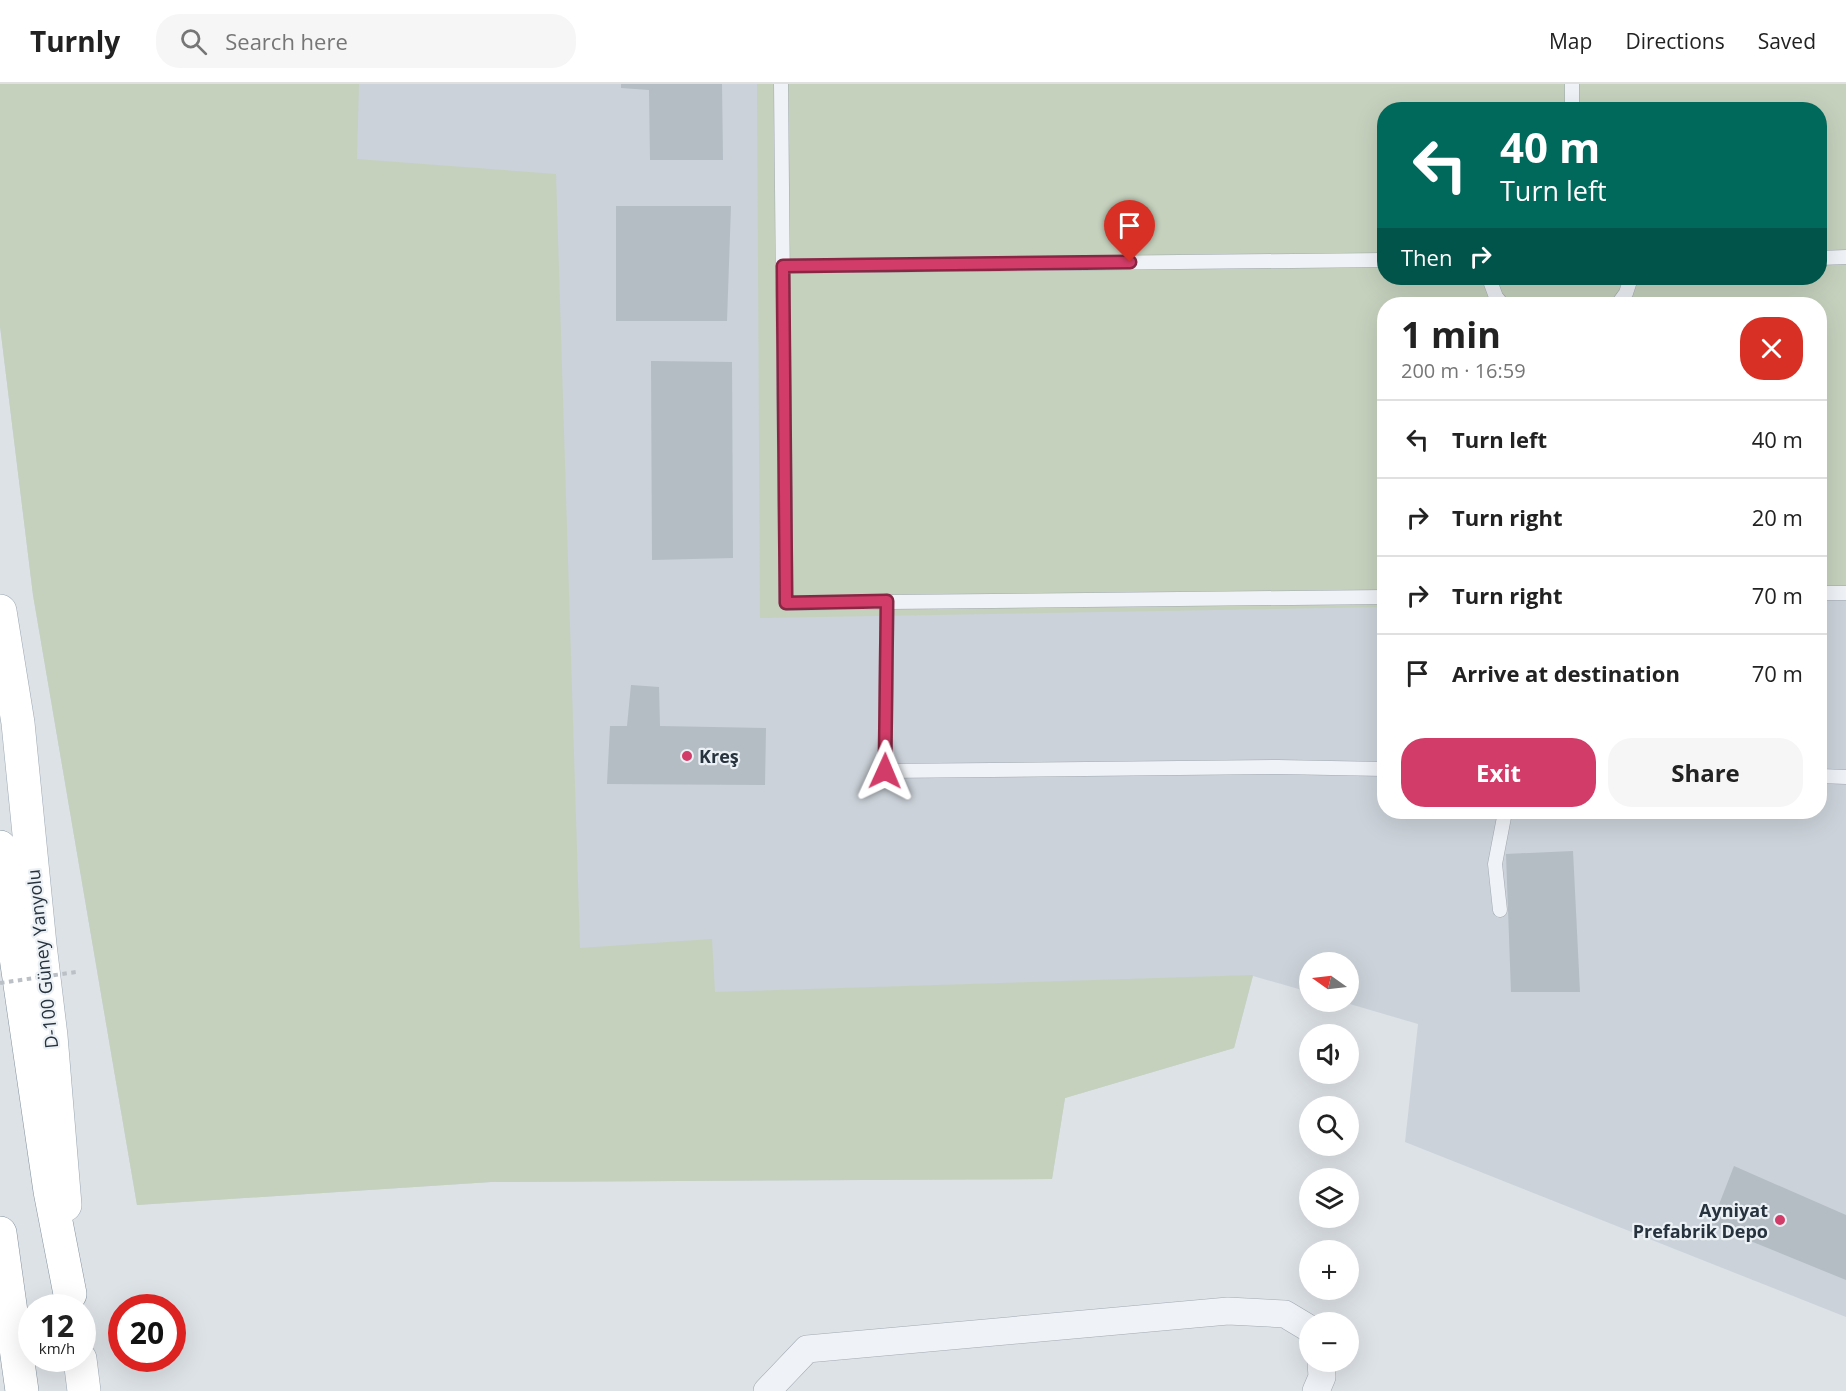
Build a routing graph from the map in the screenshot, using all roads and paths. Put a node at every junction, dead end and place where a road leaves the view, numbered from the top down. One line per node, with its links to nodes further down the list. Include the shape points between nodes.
1 (781, 84): 7 (lane)
2 (1572, 84): 3 (lane)
3 (1572, 102)
4 (1846, 257): 5 (lane)
5 (1827, 258)
6 (1377, 260): 7 (lane)
7 (783, 266): 11 (lane, via 786,603)
8 (1827, 593): 9 (lane)
9 (1846, 593)
10 (1377, 597): 11 (lane)
11 (887, 601): 13 (lane, via 885,771)
12 (0, 611): 23 (main road, D-100 Güney Yanyolu, via 18,723 51,1036)
13 (1377, 769)
14 (1827, 776): 15 (lane)
15 (1846, 777)
16 (1504, 819): 18 (lane, via 1495,864)
17 (0, 847): 22 (main road, via 50,1191)
18 (1500, 910)
19 (76, 972): 20 (path, bridge)
20 (0, 983)
21 (0, 1233): 27 (main road)
22 (70, 1294)
23 (71, 1294)
24 (1299, 1322): 29 (street, via 1285,1314 1228,1311 807,1348)
25 (82, 1372): 28 (main road)
26 (1322, 1372): 30 (street)
27 (22, 1391)
28 (84, 1391)
29 (768, 1391)
30 (1316, 1391)

